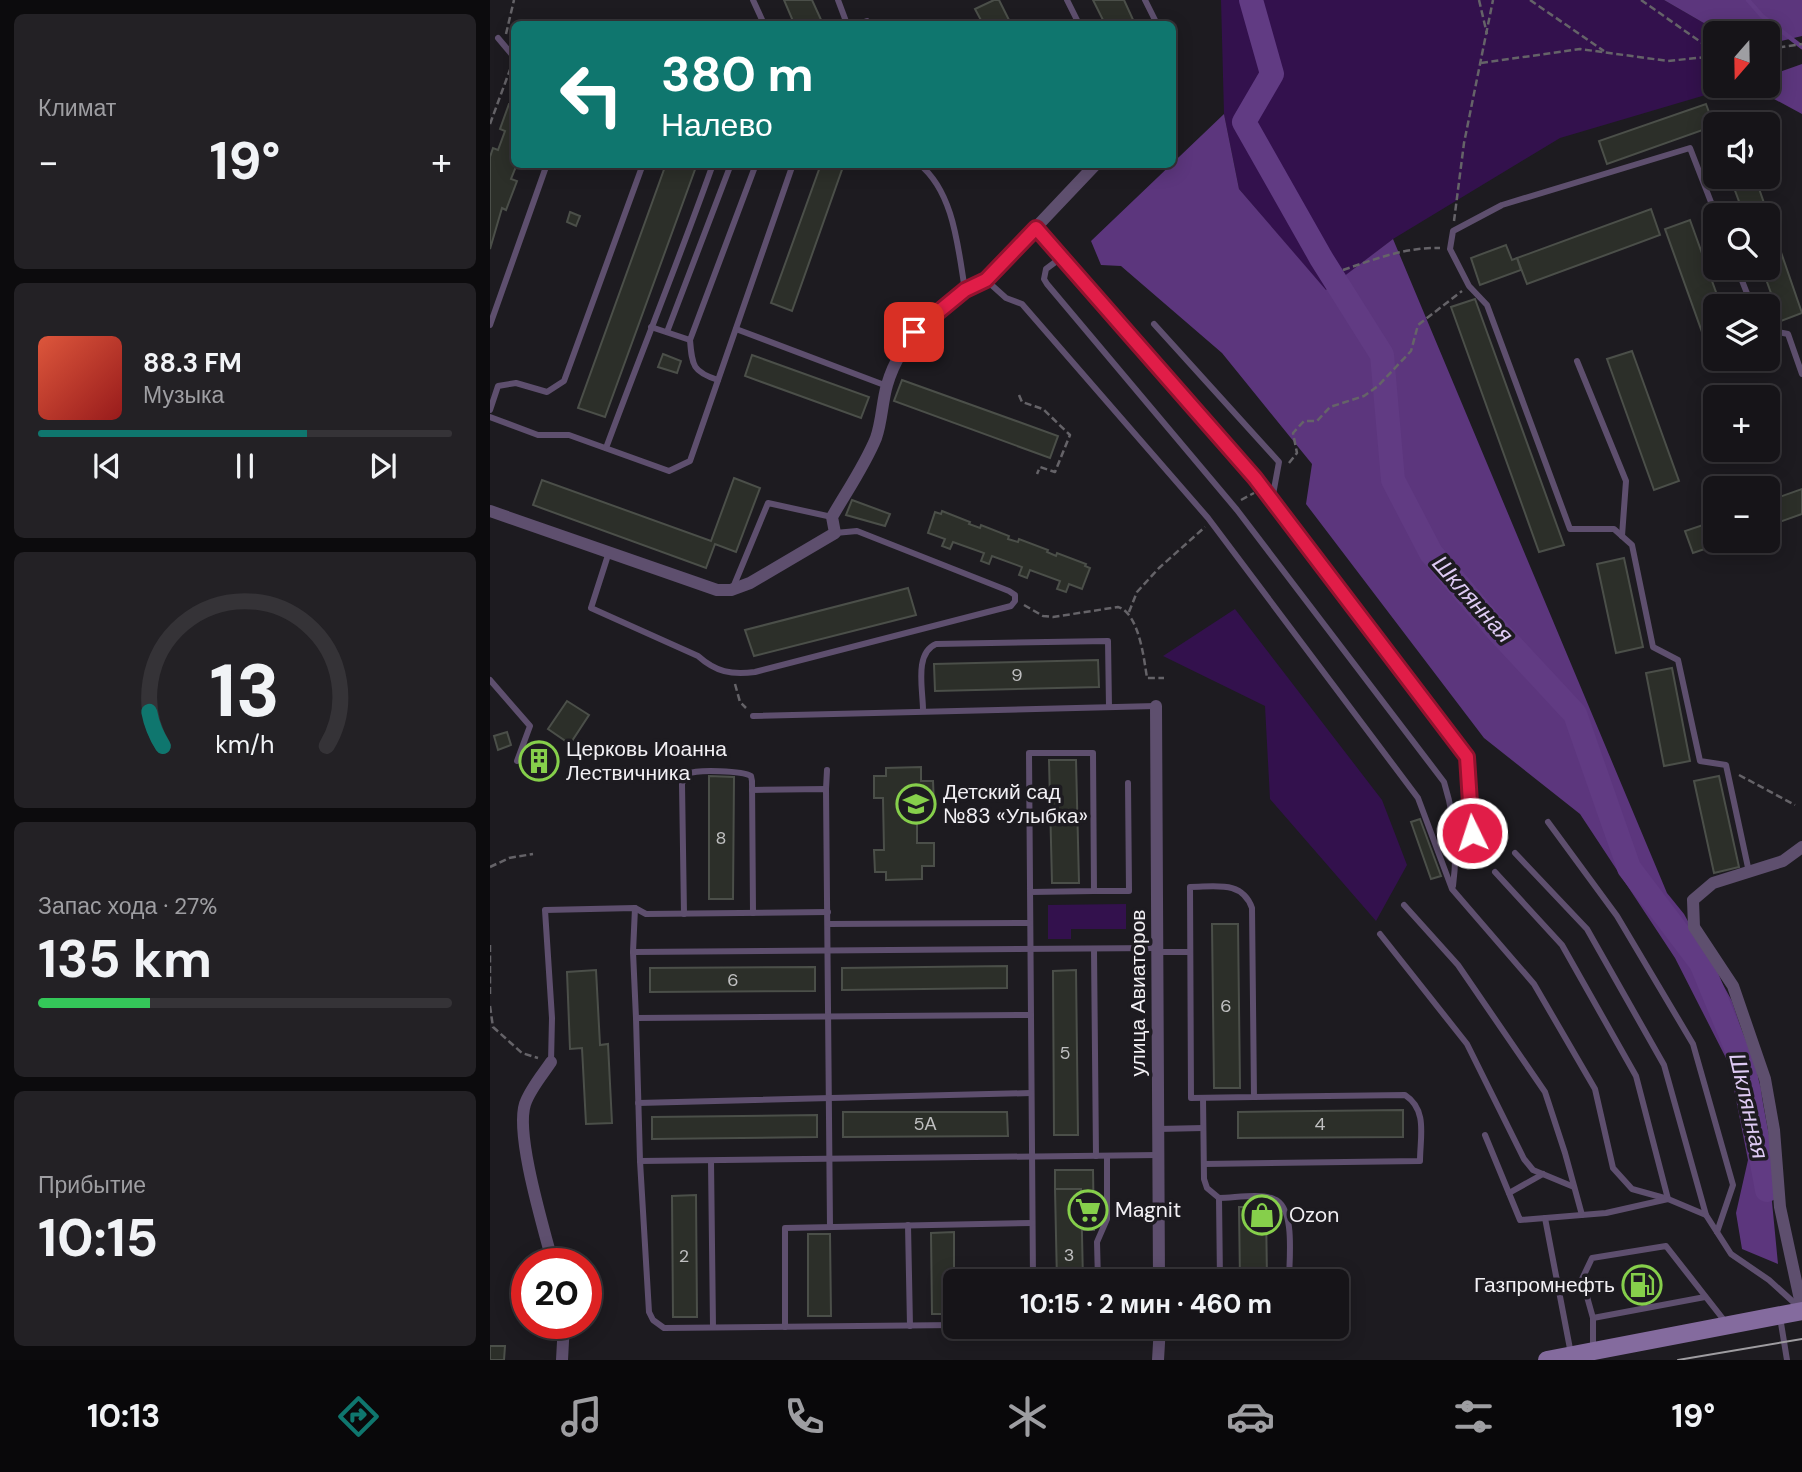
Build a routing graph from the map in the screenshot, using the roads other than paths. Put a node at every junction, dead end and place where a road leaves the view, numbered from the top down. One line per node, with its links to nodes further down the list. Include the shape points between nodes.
1 (753, 0): 5 (lane)
2 (838, 0): 6 (lane)
3 (1067, 0): 7 (lane)
4 (1146, 0): 8 (lane)
5 (763, 21)
6 (846, 21)
7 (1078, 21)
8 (1156, 21)
9 (498, 37): 10 (lane)
10 (511, 54)
11 (546, 168): 25 (lane)
12 (642, 168): 37 (lane, via 564,381 547,392 516,383 498,386)
13 (712, 168): 28 (lane)
14 (729, 168): 30 (lane)
15 (754, 168): 32 (lane)
16 (792, 168): 29 (lane)
17 (923, 168): 23 (lane, via 939,185 955,233)
18 (1092, 168): 20 (street)
19 (1712, 203): 44 (lane, via 1690,148 1502,205 1453,230 1450,249 1469,286 1487,306 1570,529 1614,529)
20 (1036, 228): 21 (lane); 22 (street)
21 (1062, 257): 40 (lane); 60 (lane, via 1045,270 1047,284 1232,504 1444,782 1453,812)
22 (986, 280): 23 (street); 63 (lane, via 1006,298 1022,304 1210,522 1418,798)
23 (965, 290): 36 (street, via 914,332 899,354)
24 (490, 299): 25 (lane)
25 (498, 302): 27 (lane)
26 (1154, 324): 40 (lane, via 1279,462)
27 (490, 325)
28 (651, 327): 30 (lane); 39 (lane)
29 (736, 329): 35 (lane); 36 (lane)
30 (667, 332): 32 (lane)
31 (1780, 332): 34 (lane, via 1788,334)
32 (690, 340): 35 (lane, via 693,362 701,374)
33 (1577, 361): 44 (lane, via 1626,481)
34 (1802, 374)
35 (718, 380): 39 (lane, via 690,461 669,471)
36 (887, 386): 42 (street, via 871,450)
37 (490, 410)
38 (490, 418): 39 (lane, via 538,435 569,435)
39 (606, 448)
40 (1272, 500): 60 (lane, via 1467,757 1472,833)
41 (490, 510): 45 (street)
42 (832, 517): 43 (street); 46 (lane, via 768,503)
43 (835, 533): 45 (lane, via 857,531 1009,591 1015,601 1011,606 755,672 732,673 591,608); 46 (street)
44 (1622, 536): 62 (lane, via 1632,545 1653,647 1678,660 1700,761 1726,765)
45 (609, 552): 46 (street, via 716,590)
46 (732, 590)
47 (490, 680): 52 (lane, via 530,726)
48 (1157, 706): 49 (lane); 76 (street, улица Авиаторов)
49 (1109, 708): 50 (lane); 50 (lane, via 1108,641 936,644 923,657)
50 (923, 710): 51 (lane)
51 (753, 716)
52 (517, 761)
53 (827, 770): 55 (lane)
54 (1128, 783): 64 (lane, via 1129,891)
55 (827, 789): 56 (lane); 68 (lane)
56 (752, 790): 69 (lane); 70 (lane, via 751,776 740,772 693,772 684,778)
57 (1548, 822): 111 (lane, via 1617,916 1693,1044 1733,1185)
58 (1802, 847): 62 (street, via 1783,861)
59 (1515, 853): 106 (lane, via 1587,929 1664,1065)
60 (1457, 857): 63 (lane)
61 (1495, 872): 104 (lane, via 1562,945 1636,1076)
62 (1749, 872): 119 (street, via 1713,883 1693,901 1694,927 1733,986 1765,1079 1780,1207)
63 (1452, 890): 104 (lane, via 1534,984 1595,1089 1613,1168 1632,1189)
64 (1094, 891): 65 (lane); 65 (lane, via 1093,752 1029,753)
65 (1030, 892): 71 (lane)
66 (1404, 905): 101 (lane, via 1458,965 1545,1092)
67 (635, 908): 70 (lane, via 646,914); 78 (lane); 83 (lane, via 545,910)
68 (828, 912): 69 (lane); 72 (lane)
69 (753, 913): 70 (lane)
70 (684, 914)
71 (1030, 923): 72 (lane); 74 (lane)
72 (828, 924): 77 (lane)
73 (1380, 934): 100 (lane, via 1467,1044 1524,1159)
74 (1030, 949): 75 (lane); 77 (lane); 80 (lane)
75 (1094, 949): 76 (lane); 93 (lane)
76 (1158, 950): 79 (lane); 90 (street, улица Авиаторов)
77 (828, 951): 78 (lane); 81 (lane)
78 (633, 952): 82 (lane)
79 (1190, 952): 85 (lane, via 1190,887 1242,891 1252,908); 87 (lane, via 1191,1098)
80 (1031, 1015): 81 (lane); 84 (lane)
81 (828, 1017): 82 (lane); 86 (lane)
82 (636, 1018): 88 (lane)
83 (551, 1062): 112 (street, via 525,1104 523,1126)
84 (1031, 1093): 86 (lane); 95 (lane)
85 (1254, 1097): 87 (lane); 99 (lane, via 1405,1095 1420,1111 1420,1161)
86 (829, 1098): 88 (lane); 96 (lane)
87 (1203, 1098): 89 (lane)
88 (638, 1103): 97 (lane)
89 (1203, 1128): 90 (lane); 99 (lane)
90 (1158, 1129): 92 (street, улица Авиаторов)
91 (1485, 1135): 102 (lane)
92 (1158, 1155): 94 (lane); 115 (street, улица Авиаторов)
93 (1096, 1156): 94 (lane); 95 (lane)
94 (1107, 1156): 114 (lane, via 1107,1219 1097,1242)
95 (1032, 1157): 96 (lane); 108 (lane)
96 (830, 1160): 98 (lane); 110 (lane)
97 (640, 1161): 98 (lane); 125 (lane, via 649,1312 664,1328)
98 (711, 1161): 125 (lane)
99 (1204, 1164): 103 (lane, via 1207,1188)
100 (1543, 1174): 101 (lane); 102 (lane)
101 (1574, 1186): 105 (lane)
102 (1509, 1193): 107 (lane, via 1520,1220)
103 (1219, 1198): 116 (lane); 117 (lane, via 1276,1199 1283,1206 1288,1216)
104 (1668, 1199): 105 (lane); 106 (lane)
105 (1582, 1215): 107 (lane)
106 (1706, 1215): 111 (lane)
107 (1545, 1218): 130 (lane)
108 (1032, 1223): 109 (lane); 113 (lane)
109 (908, 1225): 110 (lane); 124 (lane)
110 (830, 1227): 126 (lane, via 785,1228)
111 (1717, 1232): 119 (lane, via 1731,1254)
112 (550, 1248)
113 (1032, 1269)
114 (1098, 1269)
115 (1159, 1269)
116 (1220, 1269)
117 (1289, 1269)
118 (1705, 1297): 121 (lane); 121 (lane, via 1666,1246 1592,1258 1582,1279); 123 (lane)
119 (1802, 1310): 120 (main road)
120 (1779, 1315): 123 (main road); 134 (lane)
121 (1593, 1318): 129 (lane)
122 (943, 1325): 124 (lane)
123 (1728, 1325): 129 (main road)
124 (909, 1326): 126 (lane)
125 (713, 1327): 126 (lane)
126 (785, 1327)
127 (563, 1339): 131 (street)
128 (1159, 1339): 132 (street)
129 (1593, 1351): 130 (main road)
130 (1571, 1355): 133 (main road)
131 (562, 1360)
132 (1158, 1360)
133 (1546, 1360)
134 (1787, 1360)

